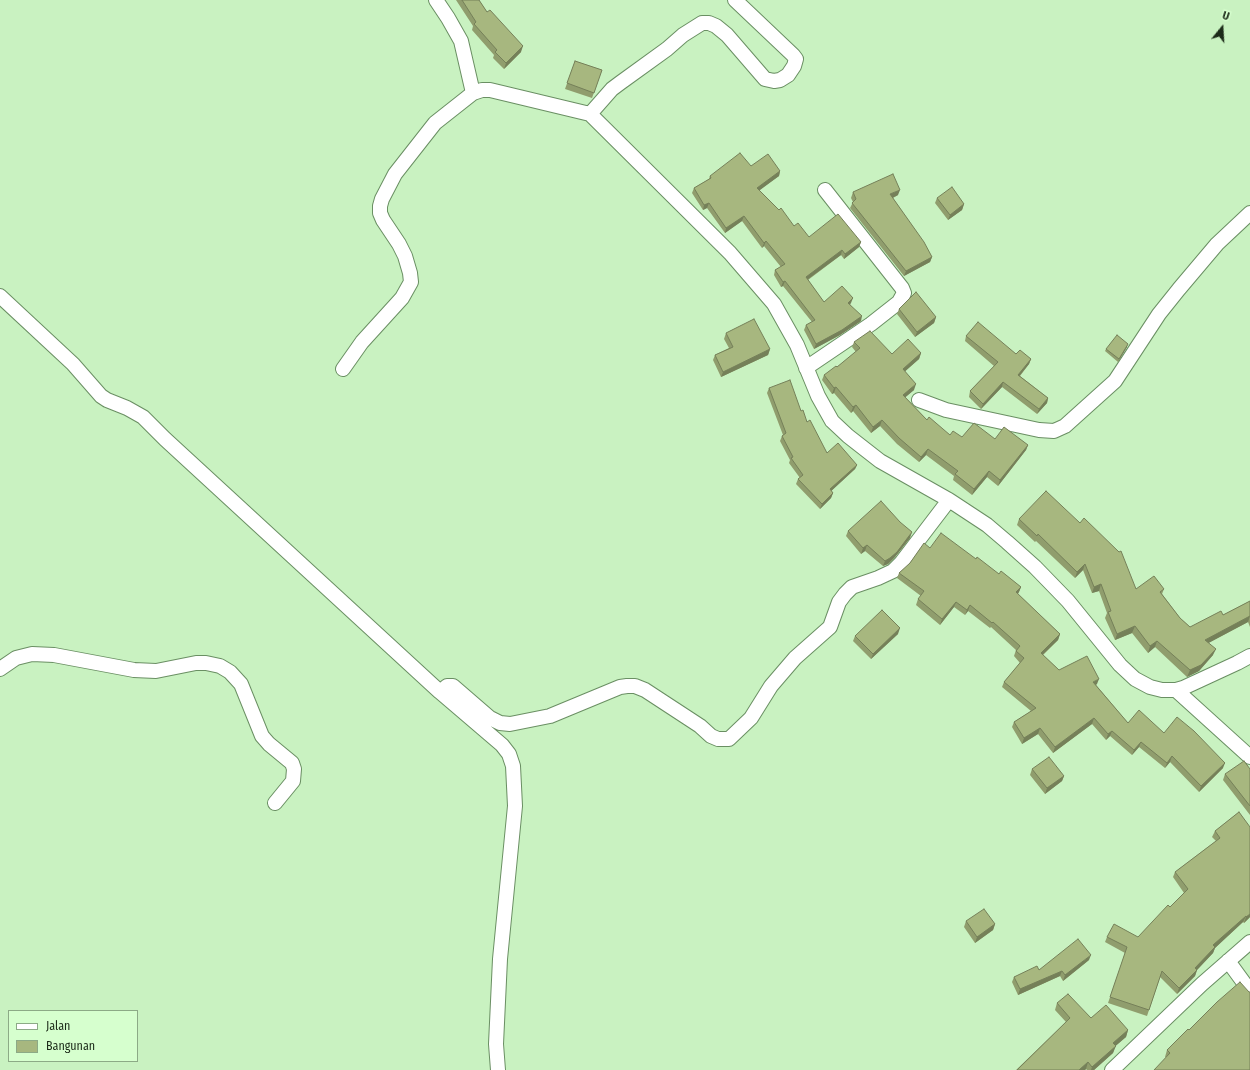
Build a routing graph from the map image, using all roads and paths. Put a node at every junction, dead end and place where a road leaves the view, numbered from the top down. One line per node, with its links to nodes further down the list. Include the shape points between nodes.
1 (436, 0): 3 (street, via 461,41)
2 (735, 0): 4 (street, via 796,59 788,75 780,80 765,79 727,35 716,26 702,23 616,86)
3 (473, 92): 4 (street, via 490,90); 9 (street, via 435,123 395,174 382,199 380,213 405,256 411,282 402,298 362,342)
4 (590, 114): 8 (street, via 730,253 774,304 797,345)
5 (824, 190): 8 (street, via 904,293 899,302 871,324)
6 (1250, 213): 10 (street, via 1217,244 1179,289 1159,314 1115,381 1065,426 1054,431 1032,429 946,410)
7 (0, 296): 15 (street, via 73,364 101,396 142,417)
8 (806, 368): 11 (street, via 832,421 880,461)
9 (343, 370)
10 (919, 400)
11 (949, 500): 14 (street, via 987,525 1035,567 1068,601 1120,665 1136,679 1150,687); 15 (street, via 893,571 852,587 845,594 830,627 795,658 770,686 751,718 729,739 711,736 700,726 635,686 620,687 550,716 510,724 490,718 453,686 447,686)
12 (1250, 656): 14 (street)
13 (0, 669): 17 (street, via 16,658 32,654 54,655 134,670 156,671 196,663 220,666 241,684 262,736 292,763 293,781)
14 (1176, 690): 16 (street)
15 (440, 692): 21 (street, via 502,745 513,766 515,806 500,958 496,1044)
16 (1250, 757)
17 (275, 803)
18 (1250, 942): 19 (street)
19 (1228, 961): 20 (street); 22 (street)
20 (1250, 991)
21 (498, 1070)
22 (1112, 1070)

